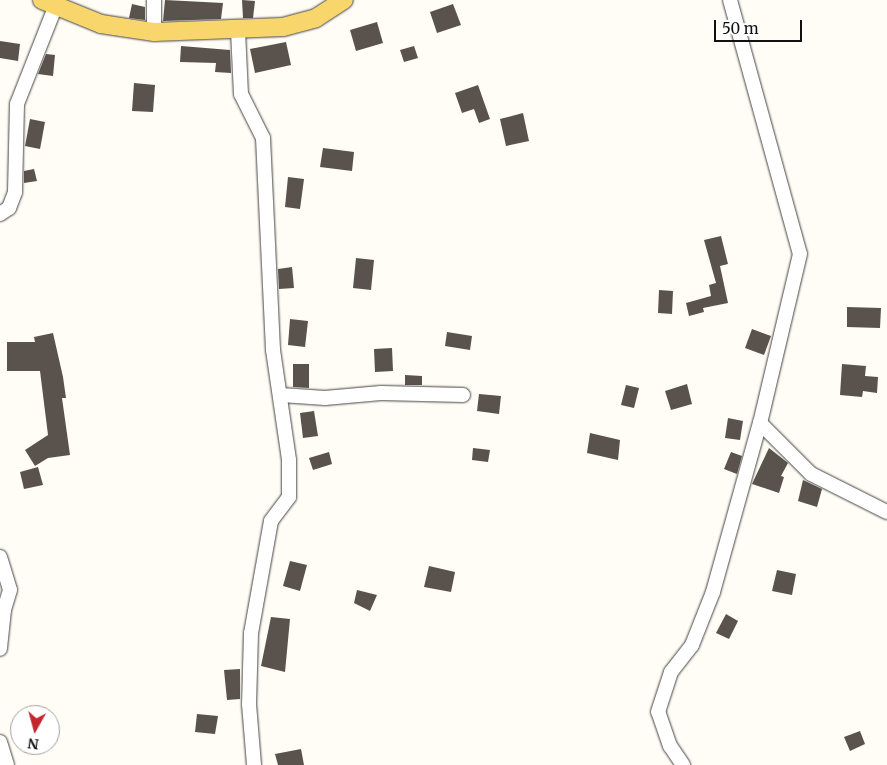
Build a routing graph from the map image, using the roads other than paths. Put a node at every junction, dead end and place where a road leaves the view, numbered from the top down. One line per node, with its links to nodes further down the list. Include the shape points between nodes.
1 (154, 0): 6 (street)
2 (344, 0): 5 (main road, via 316,18 283,27)
3 (730, 0): 10 (street, via 800,254)
4 (49, 3): 6 (main road, via 101,24); 7 (street, via 17,104 15,192 9,208)
5 (238, 31): 6 (main road); 8 (street, via 241,94 263,138 273,350)
6 (154, 32)
7 (0, 214)
8 (281, 395): 9 (street, via 325,398 381,394); 16 (street, via 289,460 289,497 271,521 251,633 250,704)
9 (463, 395)
10 (760, 423): 11 (street, via 811,474); 17 (street, via 713,592 692,645 671,672 658,712 670,746)
11 (887, 512)
12 (0, 557): 13 (street, via 10,590 4,610)
13 (0, 650)
14 (0, 742): 15 (street)
15 (4, 762)
16 (254, 765)
17 (683, 765)

